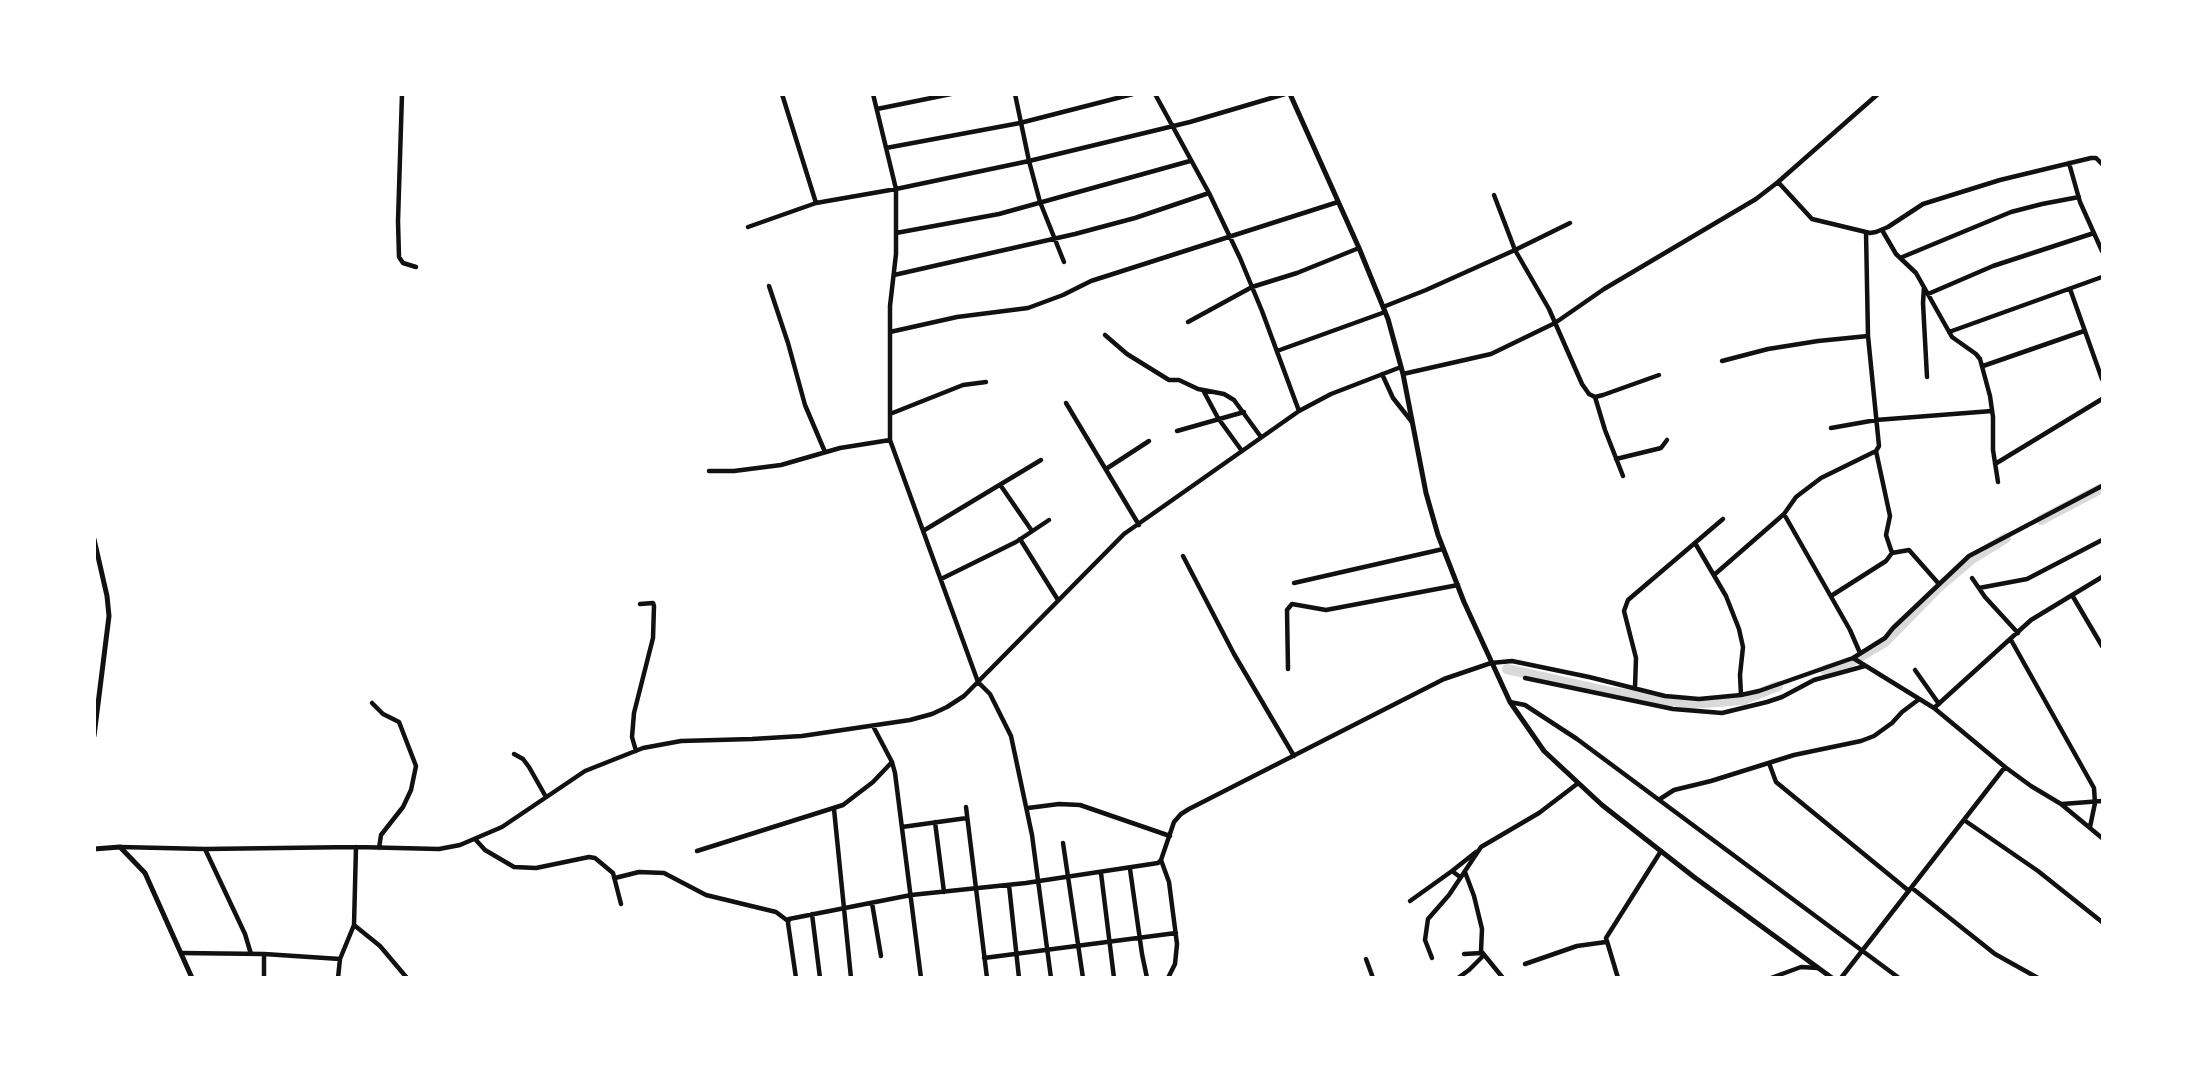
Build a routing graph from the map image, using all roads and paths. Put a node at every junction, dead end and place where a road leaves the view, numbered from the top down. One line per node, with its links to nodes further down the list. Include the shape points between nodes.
1 (402, 94): 40 (street, via 399,257)
2 (782, 94): 26 (street)
3 (873, 94): 11 (street)
4 (951, 94): 11 (street)
5 (1015, 94): 12 (street)
6 (1133, 94): 12 (street)
7 (1155, 94): 13 (street)
8 (1285, 94): 13 (street)
9 (1290, 94): 25 (street)
10 (1878, 94): 19 (street)
11 (877, 109): 14 (street)
12 (1020, 123): 14 (street); 15 (street)
13 (1171, 126): 15 (street); 16 (street)
14 (886, 148): 20 (street)
15 (1029, 161): 20 (street); 24 (street)
16 (1191, 161): 21 (street); 24 (street)
17 (2069, 163): 18 (street, via 2094,158); 23 (street); 29 (street, via 1923,204)
18 (2102, 164)
19 (1778, 183): 30 (street, via 1812,219); 50 (street)
20 (896, 189): 26 (street); 31 (street)
21 (1209, 193): 33 (street); 34 (street)
22 (1494, 195): 36 (street)
23 (2079, 198): 32 (street); 38 (street, via 2011,212)
24 (1040, 202): 31 (street); 34 (street)
25 (1338, 202): 33 (street); 35 (street)
26 (816, 203): 28 (street)
27 (1570, 223): 36 (street)
28 (748, 228)
29 (1882, 230): 30 (street); 38 (street)
30 (1866, 232): 55 (street)
31 (896, 233): 41 (street)
32 (2094, 233): 37 (street); 47 (street)
33 (1229, 236): 45 (street); 52 (street, via 1091,281 1028,307)
34 (1055, 239): 39 (street); 41 (street)
35 (1359, 248): 45 (street); 48 (street)
36 (1515, 250): 48 (street); 50 (street)
37 (2102, 251)
38 (1900, 258): 44 (street)
39 (1064, 262)
40 (416, 267)
41 (894, 275): 52 (street)
42 (2102, 277): 46 (street)
43 (769, 286): 85 (street, via 805,405)
44 (1924, 286): 47 (street); 63 (street)
45 (1252, 287): 49 (street); 56 (street)
46 (2070, 289): 51 (street); 53 (street)
47 (1928, 294): 53 (street)
48 (1384, 309): 56 (street); 59 (street)
49 (1188, 321)
50 (1555, 323): 61 (street, via 1491,354); 67 (street, via 1585,390)
51 (2084, 331): 58 (street); 64 (street)
52 (890, 332): 73 (street)
53 (1949, 332): 58 (street, via 1976,354)
54 (1105, 335): 66 (street, via 1163,377)
55 (1868, 336): 57 (street, via 1768,349); 75 (street)
56 (1277, 351): 70 (street)
57 (1722, 361)
58 (1983, 366): 71 (street)
59 (1401, 367): 60 (street); 61 (street)
60 (1382, 374): 70 (street); 76 (street)
61 (1403, 374): 76 (street)
62 (1659, 375): 67 (street)
63 (1927, 377)
64 (2102, 379)
65 (986, 382): 73 (street, via 962,385)
66 (1203, 390): 72 (street, via 1224,394); 74 (street)
67 (1595, 397): 86 (street)
68 (2102, 400): 88 (street)
69 (1066, 403): 89 (street)
70 (1299, 411): 79 (street)
71 (1992, 411): 75 (street); 88 (street)
72 (1244, 412): 74 (street); 79 (street)
73 (890, 414): 80 (street)
74 (1218, 418): 78 (street); 83 (street)
75 (1875, 420): 77 (street); 84 (street)
76 (1412, 422): 105 (street)
77 (1831, 428)
78 (1177, 431)
79 (1261, 437): 83 (street)
80 (890, 439): 85 (street); 99 (street)
81 (1667, 440): 86 (street, via 1661,448)
82 (1149, 441): 89 (street)
83 (1242, 451): 98 (street)
84 (1876, 452): 95 (street, via 1826,474 1796,497); 106 (street, via 1890,516 1886,536)
85 (825, 453): 90 (street, via 781,465)
86 (1616, 459): 91 (street)
87 (1041, 460): 93 (street)
88 (1995, 464): 92 (street)
89 (1106, 469): 98 (street)
90 (709, 471)
91 (1623, 476)
92 (1998, 482)
93 (1000, 486): 99 (street); 100 (street)
94 (2102, 486): 113 (street, via 1969,556)
95 (1784, 514): 108 (street); 117 (street)
96 (1723, 519): 104 (street)
97 (1049, 520): 100 (street)
98 (1139, 525): 118 (street, via 1113,544)
99 (923, 531): 111 (street)
100 (1032, 531): 102 (street)
101 (94, 539): 141 (street, via 109,616)
102 (1020, 539): 111 (street); 118 (street)
103 (2102, 540): 115 (street, via 2027,579)
104 (1695, 543): 108 (street); 131 (street, via 1625,606 1636,658)
105 (1443, 549): 112 (street); 114 (street)
106 (1892, 553): 113 (street, via 1909,550); 117 (street)
107 (1183, 556): 144 (street)
108 (1714, 575): 133 (street, via 1743,647)
109 (2102, 577): 116 (street)
110 (1972, 578): 115 (street)
111 (941, 579): 130 (street)
112 (1294, 583)
113 (1939, 584): 123 (street, via 1885,638)
114 (1458, 585): 125 (street); 127 (street, via 1326,610 1292,604 1287,610)
115 (1979, 588): 120 (street)
116 (2072, 595): 120 (street); 122 (street)
117 (1831, 596): 123 (street)
118 (1058, 600): 130 (street)
119 (640, 604): 142 (street, via 654,606 653,638 634,713)
120 (2018, 633): 121 (street)
121 (2011, 640): 138 (street); 152 (street, via 2094,788)
122 (2102, 646)
123 (1860, 653): 124 (street)
124 (1853, 658): 126 (street); 132 (street)
125 (1492, 663): 131 (street, via 1512,661); 136 (street); 144 (street, via 1444,679)
126 (1864, 665): 134 (street, via 1814,680); 135 (street)
127 (1288, 669)
128 (1915, 670): 138 (street)
129 (1525, 678): 134 (street, via 1701,712 1722,713)
130 (978, 682): 140 (street, via 932,714); 155 (street, via 990,694 1012,736)
131 (1635, 688): 133 (street, via 1699,699)
132 (1764, 692): 133 (street); 134 (street)
133 (1741, 695)
134 (1776, 699)
135 (1918, 700): 139 (street); 146 (street, via 1861,741)
136 (1510, 702): 148 (street, via 1536,741); 150 (street, via 1525,705)
137 (372, 703): 168 (street, via 399,722 416,766 411,790 386,825)
138 (1939, 704): 139 (street)
139 (1934, 709): 147 (street)
140 (873, 726): 142 (street, via 789,737 681,741); 145 (street)
141 (94, 736)
142 (636, 751): 149 (street, via 586,771)
143 (514, 754): 149 (street, via 529,767)
144 (1294, 756): 162 (street, via 1181,814)
145 (891, 762): 156 (street, via 873,782); 160 (street)
146 (1769, 763): 150 (street, via 1674,790); 185 (street, via 1776,782)
147 (2005, 766): 153 (street); 158 (street)
148 (1577, 784): 172 (street); 173 (street)
149 (546, 797): 164 (street)
150 (1660, 799): 202 (street)
151 (2102, 801): 152 (street)
152 (2095, 803): 153 (street); 161 (street)
153 (2061, 804): 161 (street)
154 (966, 807): 157 (street)
155 (1028, 808): 162 (street, via 1080,805); 182 (street)
156 (834, 809): 171 (street); 191 (street)
157 (967, 818): 159 (street); 184 (street)
158 (1965, 820): 185 (street); 194 (street)
159 (935, 822): 160 (street); 186 (street)
160 (902, 827): 187 (street)
161 (2090, 827): 163 (street)
162 (1170, 836): 174 (street)
163 (2102, 838)
164 (475, 839): 168 (street, via 439,849); 181 (street, via 514,867 536,868 593,857)
165 (1063, 843): 179 (street)
166 (121, 847): 169 (street); 170 (street); 203 (street, via 148,877)
167 (356, 847): 168 (street); 170 (street); 195 (street)
168 (379, 848)
169 (94, 849)
170 (205, 849): 204 (street)
171 (697, 851)
172 (1478, 851): 176 (street); 177 (street)
173 (1661, 851): 199 (street); 215 (street)
174 (1161, 860): 175 (street); 196 (street)
175 (1130, 869): 178 (street); 197 (street)
176 (1452, 871): 180 (street); 188 (street)
177 (1465, 871): 180 (street); 208 (street, via 1482,929)
178 (1101, 873): 179 (street); 198 (street)
179 (1069, 877): 182 (street); 200 (street)
180 (1461, 877): 211 (street, via 1428,919 1425,940)
181 (615, 878): 190 (street); 193 (street, via 639,872 664,873 706,895 776,912)
182 (1037, 881): 183 (street); 201 (street)
183 (1009, 885): 184 (street); 206 (street)
184 (976, 888): 186 (street); 210 (street)
185 (1910, 889): 202 (street); 241 (street, via 1995,954)
186 (944, 892): 187 (street)
187 (911, 895): 189 (street); 224 (street)
188 (1410, 901)
189 (872, 903): 191 (street); 209 (street)
190 (621, 904)
191 (844, 909): 192 (street); 223 (street)
192 (812, 914): 193 (street); 222 (street)
193 (788, 920): 221 (street)
194 (2102, 922)
195 (354, 925): 213 (street); 220 (street, via 380,946)
196 (1176, 933): 197 (street); 231 (street, via 1175,964)
197 (1140, 938): 198 (street); 230 (street)
198 (1110, 942): 200 (street); 229 (street)
199 (1606, 942): 214 (street, via 1577,946); 236 (street)
200 (1078, 945): 201 (street); 228 (street)
201 (1047, 950): 206 (street); 227 (street)
202 (1864, 950): 239 (street); 240 (street)
203 (181, 953): 204 (street); 217 (street)
204 (251, 954): 205 (street)
205 (264, 954): 213 (street); 218 (street)
206 (1016, 954): 210 (street); 226 (street)
207 (1464, 954): 208 (street)
208 (1483, 954): 216 (street); 235 (street)
209 (881, 956)
210 (984, 958): 225 (street)
211 (1432, 958)
212 (1366, 959): 232 (street)
213 (340, 960): 219 (street)
214 (1525, 964)
215 (1819, 968): 237 (street, via 1801,967); 238 (street)
216 (1469, 970): 233 (street); 234 (street)
217 (192, 978)
218 (264, 978)
219 (338, 978)
220 (407, 978)
221 (796, 978)
222 (820, 978)
223 (851, 978)
224 (921, 978)
225 (987, 978)
226 (1019, 978)
227 (1051, 978)
228 (1083, 978)
229 (1114, 978)
230 (1147, 978)
231 (1168, 978)
232 (1373, 978)
233 (1458, 978)
234 (1474, 978)
235 (1503, 978)
236 (1618, 978)
237 (1772, 978)
238 (1832, 978)
239 (1841, 978)
240 (1899, 978)
241 (2038, 978)

